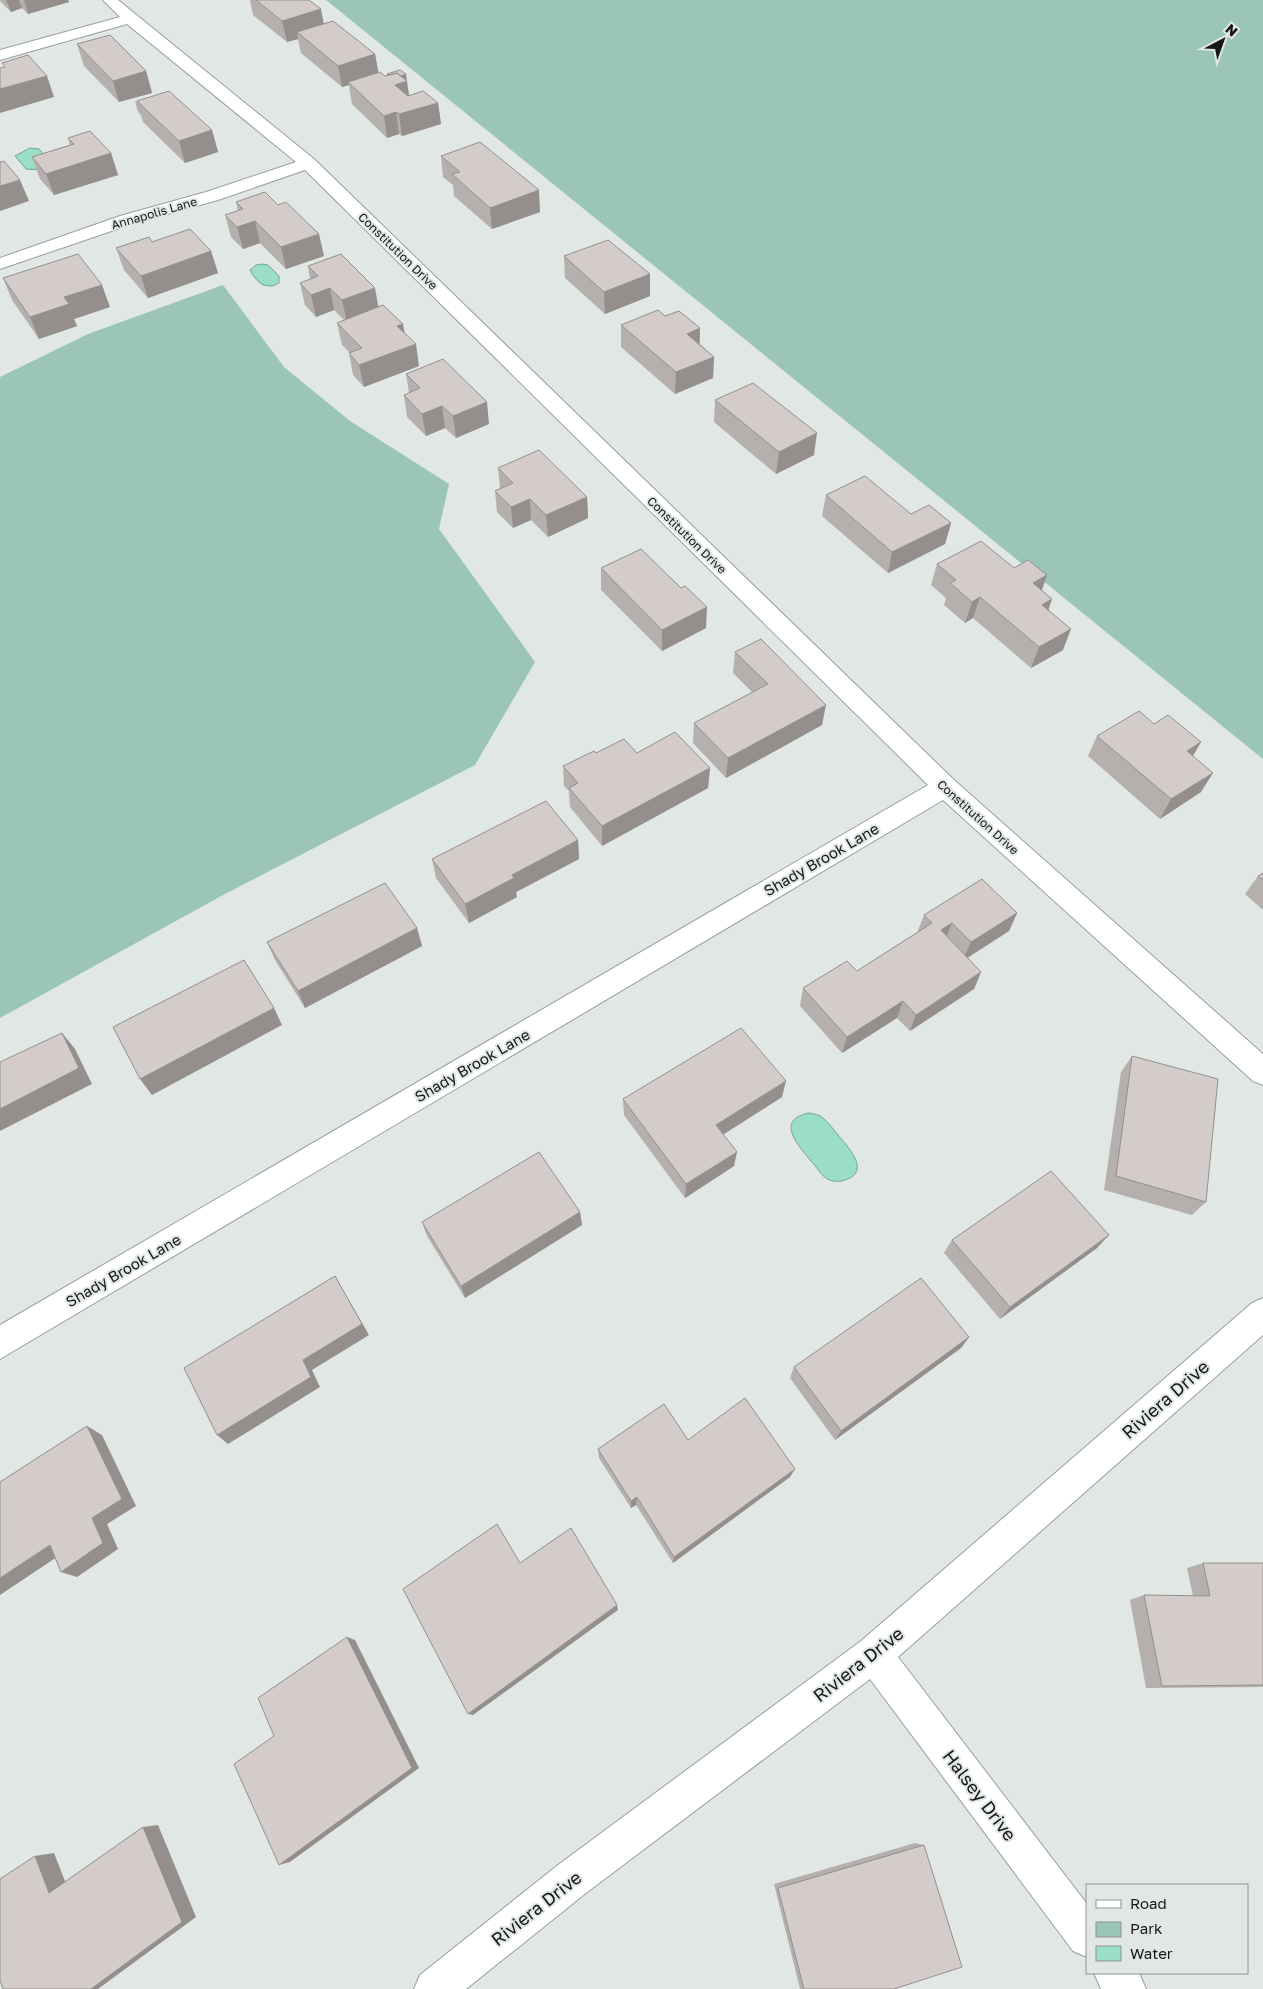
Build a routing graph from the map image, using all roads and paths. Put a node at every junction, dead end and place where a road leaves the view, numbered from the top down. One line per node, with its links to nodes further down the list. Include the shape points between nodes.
1 (110, 0): 2 (street, Constitution Drive)
2 (130, 19): 3 (street); 4 (street, Constitution Drive)
3 (0, 55)
4 (308, 162): 5 (street, Annapolis Lane); 6 (street, Constitution Drive)
5 (0, 264)
6 (944, 787): 7 (street, Constitution Drive); 9 (street, Shady Brook Lane)
7 (1263, 1072)
8 (1263, 1314): 10 (street, Riviera Drive)
9 (0, 1343)
10 (874, 1654): 11 (street, Halsey Drive); 13 (street, Riviera Drive, via 580,1873)
11 (1086, 1936)
12 (1115, 1974): 14 (street)
13 (434, 1989)
14 (1126, 1989)

